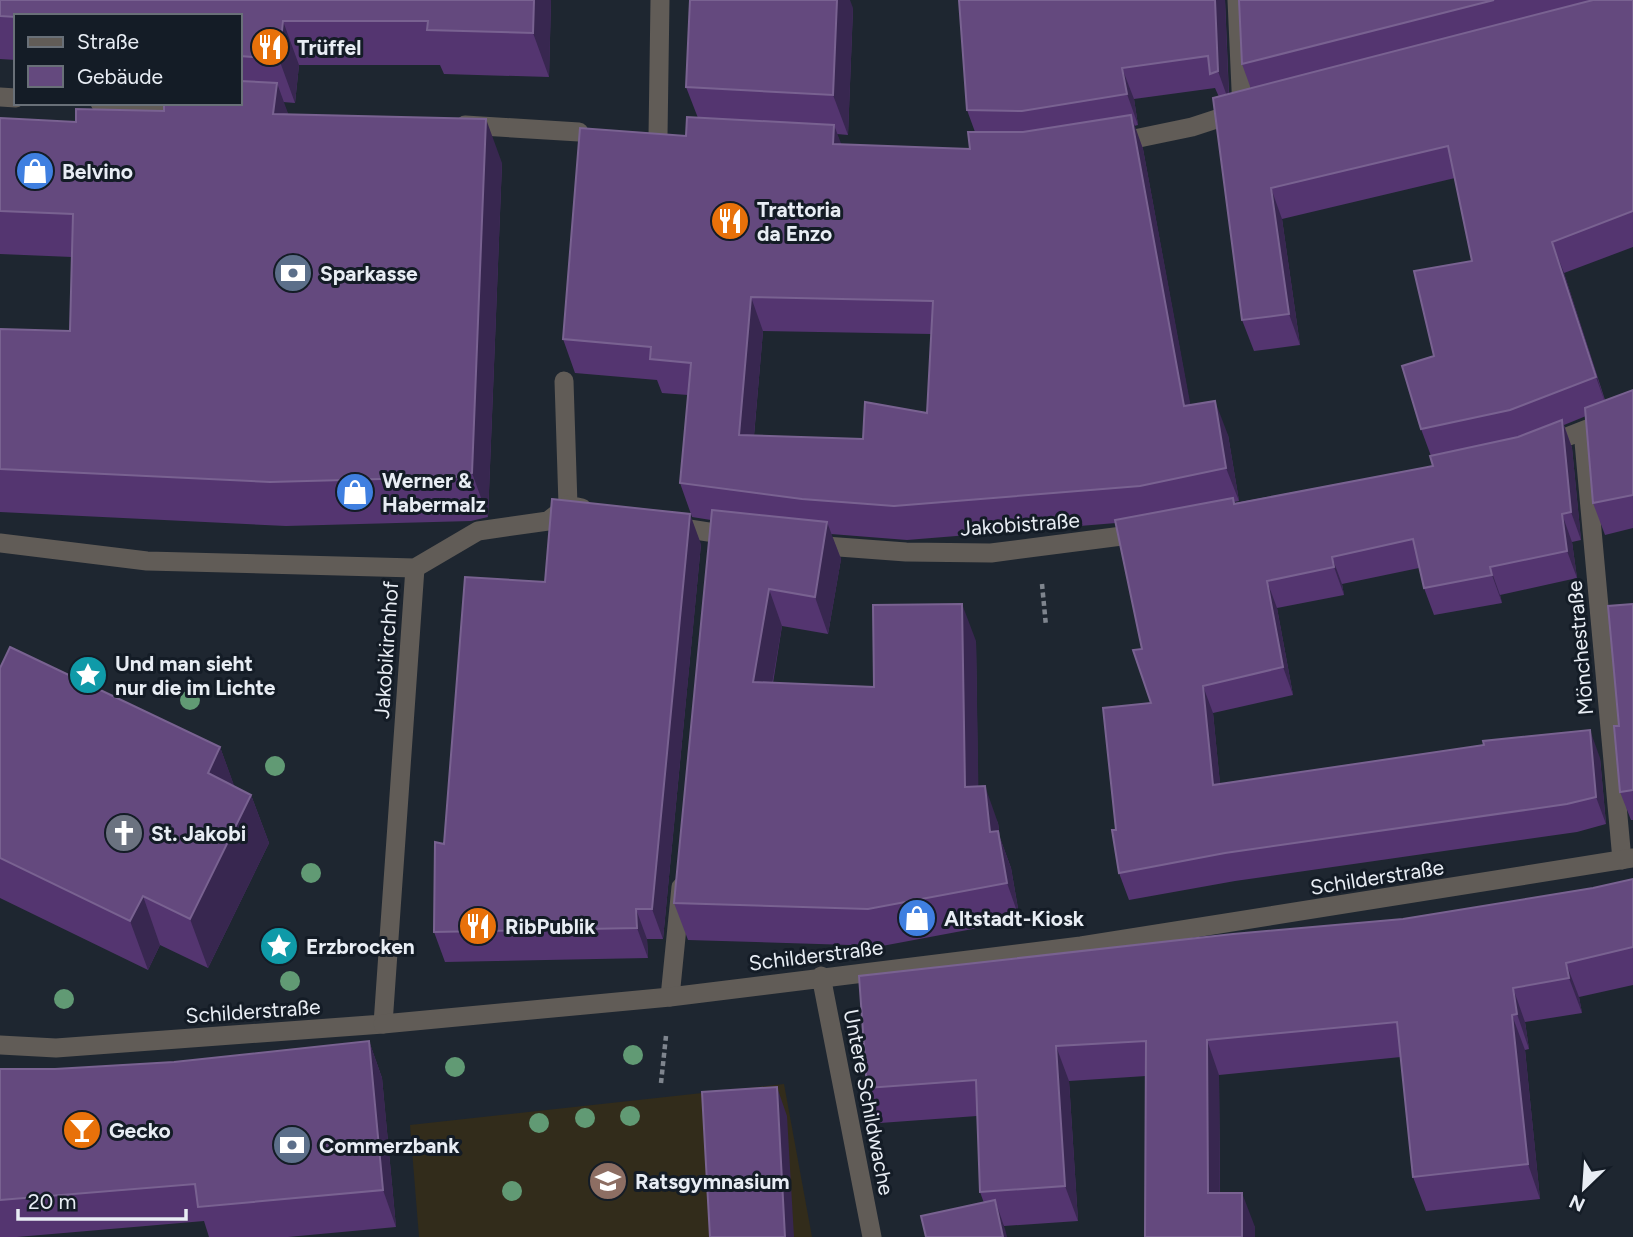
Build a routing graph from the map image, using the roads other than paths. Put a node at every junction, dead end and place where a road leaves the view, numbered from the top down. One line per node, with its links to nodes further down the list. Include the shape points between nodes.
1 (660, 0): 9 (street)
2 (1237, 0): 6 (street)
3 (131, 105): 5 (street)
4 (1264, 106): 6 (street)
5 (210, 110)
6 (1242, 111): 10 (street, via 1192,127)
7 (443, 124): 8 (street)
8 (586, 132)
9 (658, 136)
10 (1097, 145)
11 (564, 381): 15 (street)
12 (1633, 411): 13 (street)
13 (1583, 431): 14 (street); 23 (street, Mönchestraße)
14 (1525, 453)
15 (568, 505): 16 (street); 22 (street, via 548,521 478,531)
16 (595, 511)
17 (650, 522): 19 (street, via 713,541)
18 (1167, 529): 21 (street, Jakobistraße, via 991,553)
19 (751, 538)
20 (0, 543): 22 (street, Jakobikirchhof, via 148,561)
21 (788, 543)
22 (415, 568): 27 (street, Jakobikirchhof)
23 (1628, 859): 25 (street, Schilderstraße, via 1081,946)
24 (682, 874): 26 (street)
25 (821, 976): 26 (street, Schilderstraße); 29 (street, Untere Schildwache)
26 (670, 997): 27 (street, Schilderstraße)
27 (383, 1024): 28 (street, Schilderstraße, via 56,1048)
28 (0, 1045)
29 (872, 1237)

